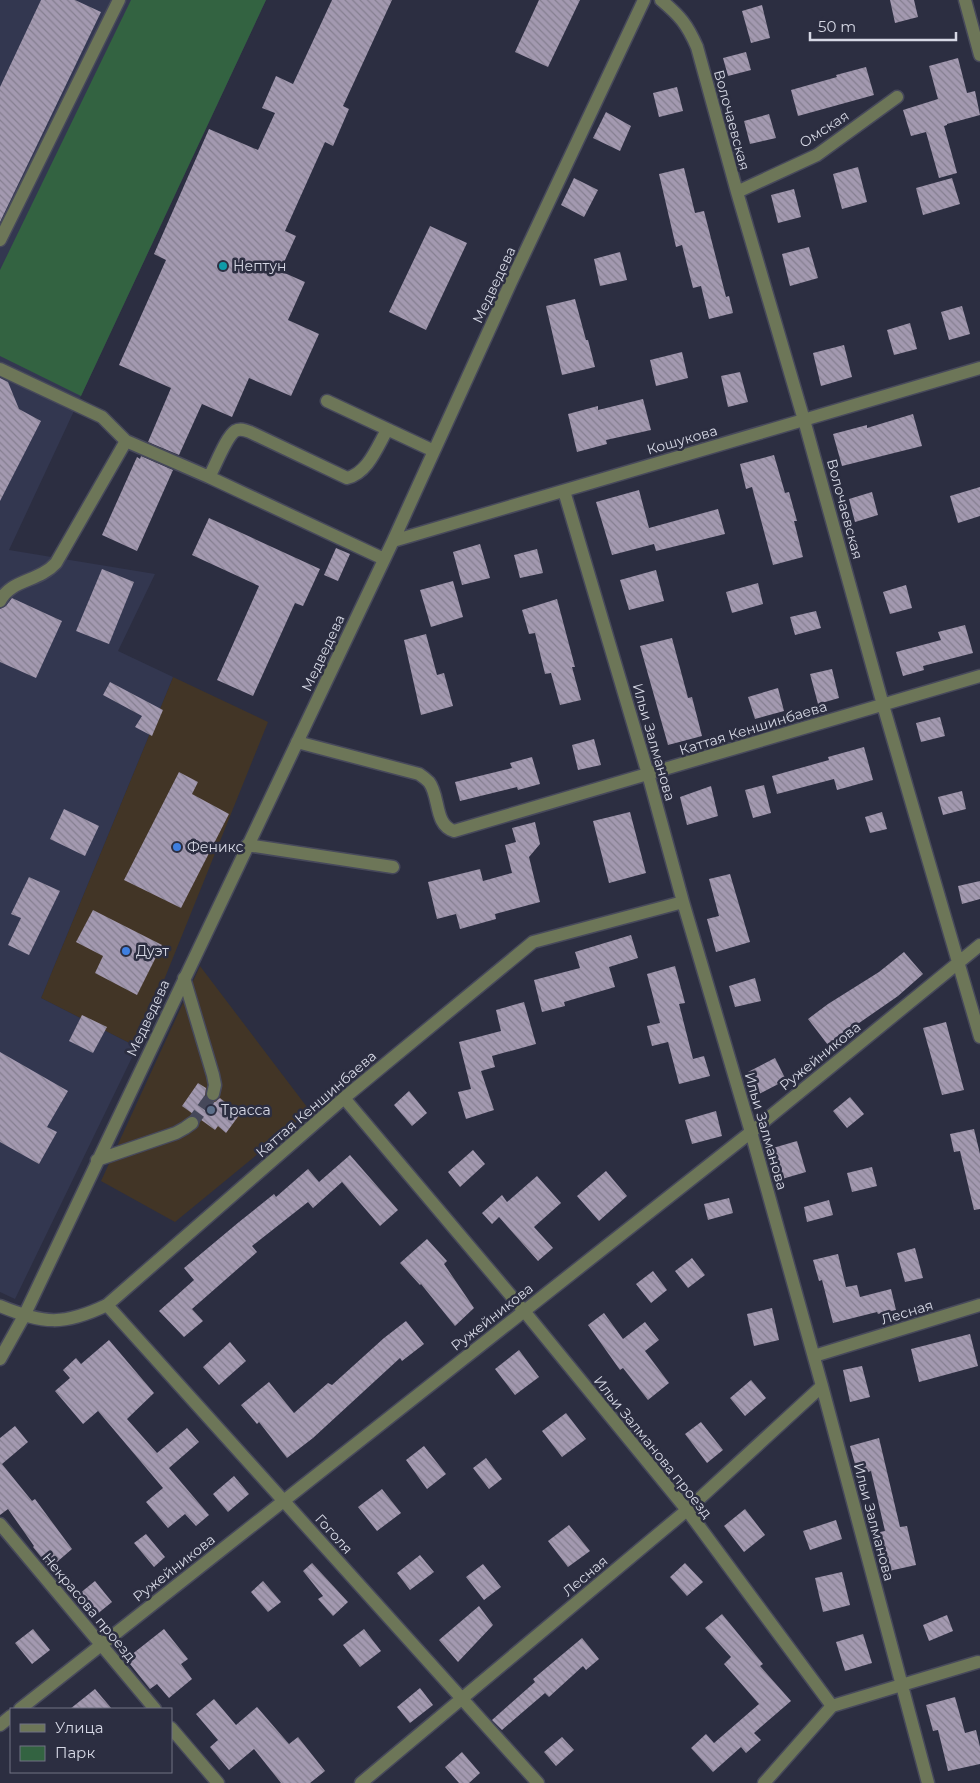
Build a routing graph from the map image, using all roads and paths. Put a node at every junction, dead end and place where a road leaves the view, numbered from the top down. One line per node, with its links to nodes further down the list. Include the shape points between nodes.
1 (118, 0): 8 (street)
2 (644, 0): 15 (street, Медведева)
3 (661, 0): 7 (street, Волочаевская, via 689,28 694,40)
4 (965, 0): 5 (street)
5 (980, 54)
6 (897, 97): 7 (street, Омская, via 817,154)
7 (737, 192): 12 (street, Волочаевская)
8 (0, 240)
9 (980, 368): 12 (street, Кошукова)
10 (0, 369): 14 (street, via 102,417)
11 (327, 401): 13 (street)
12 (804, 420): 17 (street, Кошукова); 22 (street, Волочаевская)
13 (387, 430): 15 (street); 16 (street, via 366,466 356,476 347,478 250,432 234,431)
14 (126, 441): 16 (street); 20 (street, via 56,563 40,576 6,591)
15 (434, 451): 18 (street, Медведева)
16 (209, 477): 19 (street)
17 (564, 491): 18 (street, Кошукова); 24 (street, Ильи Залманова)
18 (393, 541): 19 (street, Медведева)
19 (384, 559): 23 (street, Медведева)
20 (0, 600)
21 (980, 676): 22 (street, Каттая Кеншинбаева)
22 (883, 705): 24 (street, Каттая Кеншинбаева); 29 (street, Волочаевская)
23 (297, 742): 24 (street, Каттая Кеншинбаева, via 420,774 434,792 443,824 454,831); 25 (street, Медведева)
24 (648, 774): 27 (street, Ильи Залманова)
25 (247, 845): 26 (street); 30 (street, Медведева)
26 (393, 867)
27 (683, 902): 33 (street, Каттая Кеншинбаева, via 533,942); 35 (street, Ильи Залманова)
28 (980, 945): 29 (street, Ружейникова)
29 (958, 963): 31 (street, Волочаевская); 35 (street, Ружейникова)
30 (184, 978): 32 (street, via 213,1075); 36 (street, Медведева)
31 (980, 1037)
32 (213, 1094)
33 (344, 1098): 38 (street, Каттая Кеншинбаева); 40 (street, Ильи Залманова проезд)
34 (192, 1123): 36 (street, via 176,1132)
35 (752, 1132): 40 (street, Ружейникова); 42 (street, Ильи Залманова)
36 (97, 1160): 41 (street, Медведева)
37 (980, 1304): 42 (street, Лесная)
38 (107, 1305): 41 (street, Каттая Кеншинбаева, via 85,1316 60,1320); 45 (street, Гоголя)
39 (0, 1306): 41 (street, Каттая Кеншинбаева)
40 (524, 1311): 45 (street, Ружейникова); 46 (street, Ильи Залманова проезд)
41 (24, 1316): 43 (street)
42 (814, 1356): 44 (street, Ильи Залманова)
43 (0, 1359)
44 (822, 1386): 46 (street, Лесная); 50 (street, Ильи Залманова)
45 (283, 1500): 48 (street, Ружейникова); 51 (street, Гоголя)
46 (686, 1510): 51 (street, Лесная); 52 (street, Ильи Залманова проезд)
47 (0, 1524): 48 (street, Некрасова проезд)
48 (100, 1645): 53 (street, Ружейникова); 54 (street, Некрасова проезд)
49 (978, 1662): 50 (street)
50 (903, 1684): 52 (street); 62 (street, Ильи Залманова)
51 (462, 1698): 59 (street, Лесная); 60 (street, Гоголя)
52 (832, 1706): 61 (street)
53 (21, 1708)
54 (154, 1708)
55 (10, 1717): 56 (street)
56 (0, 1725)
57 (172, 1729): 58 (street)
58 (218, 1783)
59 (360, 1783)
60 (538, 1783)
61 (764, 1783)
62 (928, 1783)

